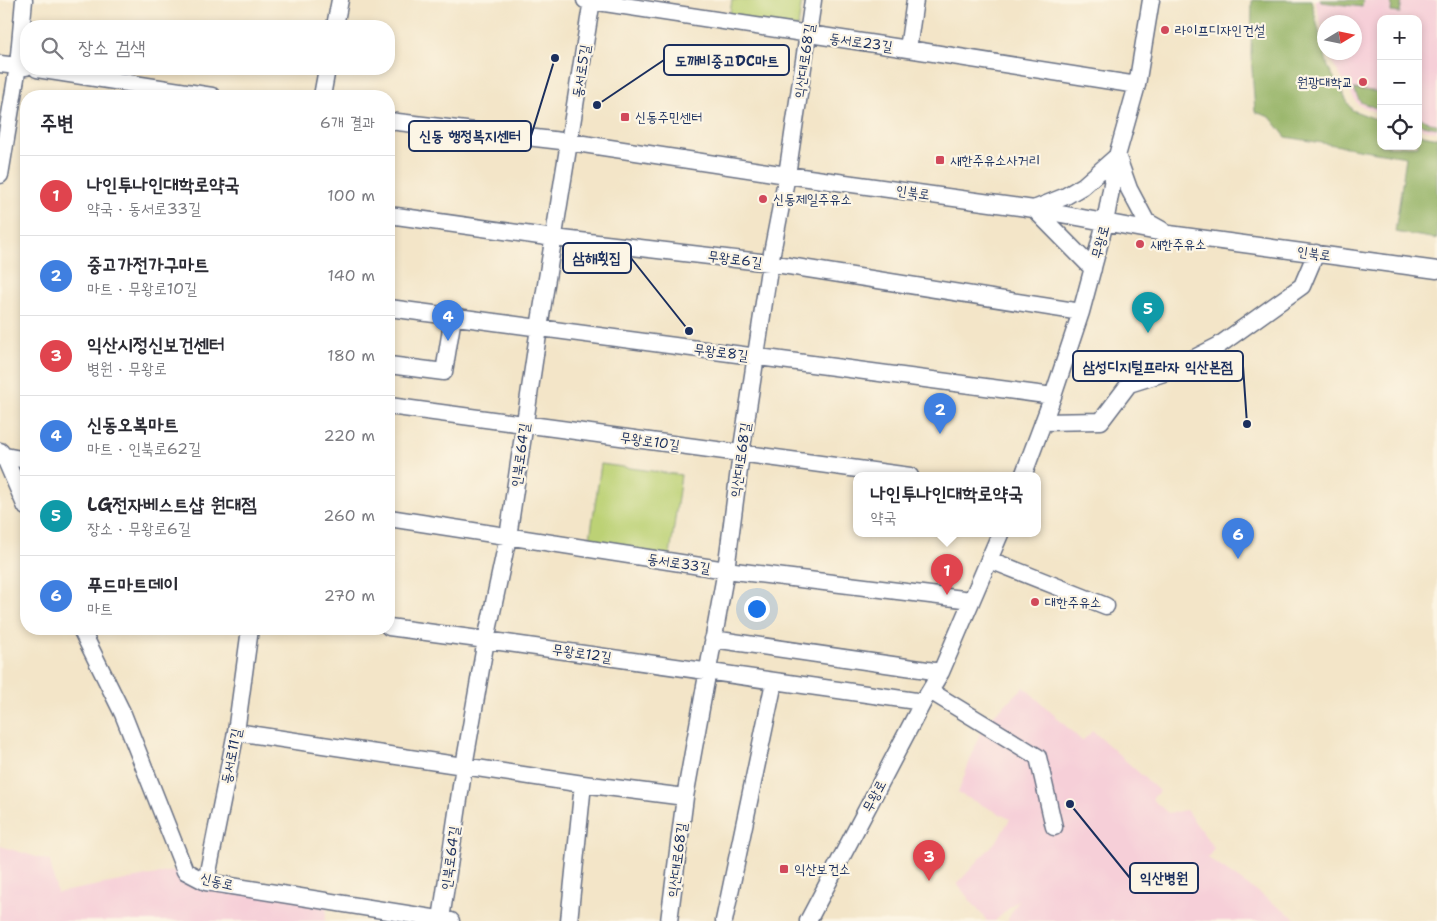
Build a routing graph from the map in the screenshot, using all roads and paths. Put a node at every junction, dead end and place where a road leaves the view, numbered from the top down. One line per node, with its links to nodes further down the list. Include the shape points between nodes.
1 (24, 0): 7 (street)
2 (340, 0): 8 (street)
3 (590, 0): 9 (street, 동서로23길); 20 (street, 동서로5길)
4 (813, 0): 9 (street, 익산대로68길)
5 (915, 0): 10 (street)
6 (1151, 0): 16 (street, 무왕로)
7 (23, 20)
8 (336, 20)
9 (808, 34): 10 (street, 동서로23길); 23 (street, 익산대로68길)
10 (908, 49): 16 (street, 동서로23길)
11 (0, 64): 12 (street)
12 (20, 66)
13 (20, 75): 22 (street)
14 (76, 75): 17 (street)
15 (326, 75): 18 (street)
16 (1137, 86): 21 (street, 무왕로)
17 (173, 90)
18 (323, 90)
19 (395, 122): 20 (street, 인북로)
20 (570, 142): 23 (street, 인북로); 28 (street, 인북로64길)
21 (1117, 156): 24 (street, via 1083,186); 26 (street, 무왕로); 27 (street, via 1129,189 1146,220)
22 (0, 174)
23 (786, 175): 24 (street, 인북로); 30 (street, 익산대로68길)
24 (1034, 209): 26 (street, 인북로); 31 (street)
25 (395, 216): 28 (street, 무왕로6길)
26 (1105, 223): 27 (street, 인북로); 31 (street, 무왕로)
27 (1169, 234): 29 (street, 인북로)
28 (554, 238): 30 (street, 무왕로6길); 36 (street, 인북로64길)
29 (1316, 253): 32 (street, 인북로); 41 (street, via 1302,286 1218,346 1167,372 1129,384 1101,421)
30 (770, 263): 34 (street, 무왕로6길); 37 (street, 익산대로68길)
31 (1093, 268): 34 (street, 무왕로)
32 (1437, 270)
33 (395, 309): 35 (street, 무왕로8길)
34 (1081, 312): 39 (street, 무왕로)
35 (453, 317): 36 (street, 무왕로8길); 38 (street, via 444,372)
36 (539, 328): 37 (street, 무왕로8길); 42 (street, 인북로64길)
37 (756, 356): 39 (street, 무왕로8길); 44 (street, 익산대로68길)
38 (395, 366)
39 (1053, 396): 41 (street, 무왕로)
40 (395, 407): 42 (street, 무왕로10길)
41 (1043, 422): 47 (street, 무왕로)
42 (524, 424): 44 (street, 무왕로10길); 50 (street, 인북로64길)
43 (1, 454): 45 (street); 48 (street)
44 (741, 454): 46 (street, 무왕로10길); 53 (street, 익산대로68길)
45 (20, 459)
46 (879, 472)
47 (1024, 472)
48 (20, 494)
49 (395, 519): 50 (street, 동서로33길)
50 (508, 537): 53 (street, 동서로33길); 60 (street, 인북로64길)
51 (999, 537): 52 (street, 무왕로)
52 (990, 560): 54 (street, 무왕로); 55 (street)
53 (726, 570): 54 (street, 동서로33길); 59 (street, 익산대로68길)
54 (971, 600): 62 (street, 무왕로)
55 (1106, 606)
56 (395, 628): 60 (street, 무왕로12길)
57 (84, 635): 70 (street, 신동로, via 123,714 185,871)
58 (249, 635): 65 (street, 동서로11길)
59 (713, 638): 61 (street, 익산대로68길); 62 (street)
60 (486, 640): 61 (street, 무왕로12길); 66 (street, 인북로64길)
61 (708, 672): 63 (street, 무왕로12길); 68 (street, 익산대로68길)
62 (941, 672): 64 (street, 무왕로)
63 (774, 682): 64 (street, 무왕로12길); 74 (street)
64 (927, 696): 69 (street, via 1038,757); 75 (street, 무왕로)
65 (236, 732): 66 (street); 70 (street, 동서로11길)
66 (464, 766): 67 (street); 71 (street, 인북로64길)
67 (583, 784): 68 (street); 72 (street)
68 (685, 797): 73 (street, 익산대로68길)
69 (1054, 827)
70 (206, 882): 71 (street, 신동로)
71 (446, 920)
72 (569, 921)
73 (669, 921)
74 (724, 921)
75 (808, 921)

